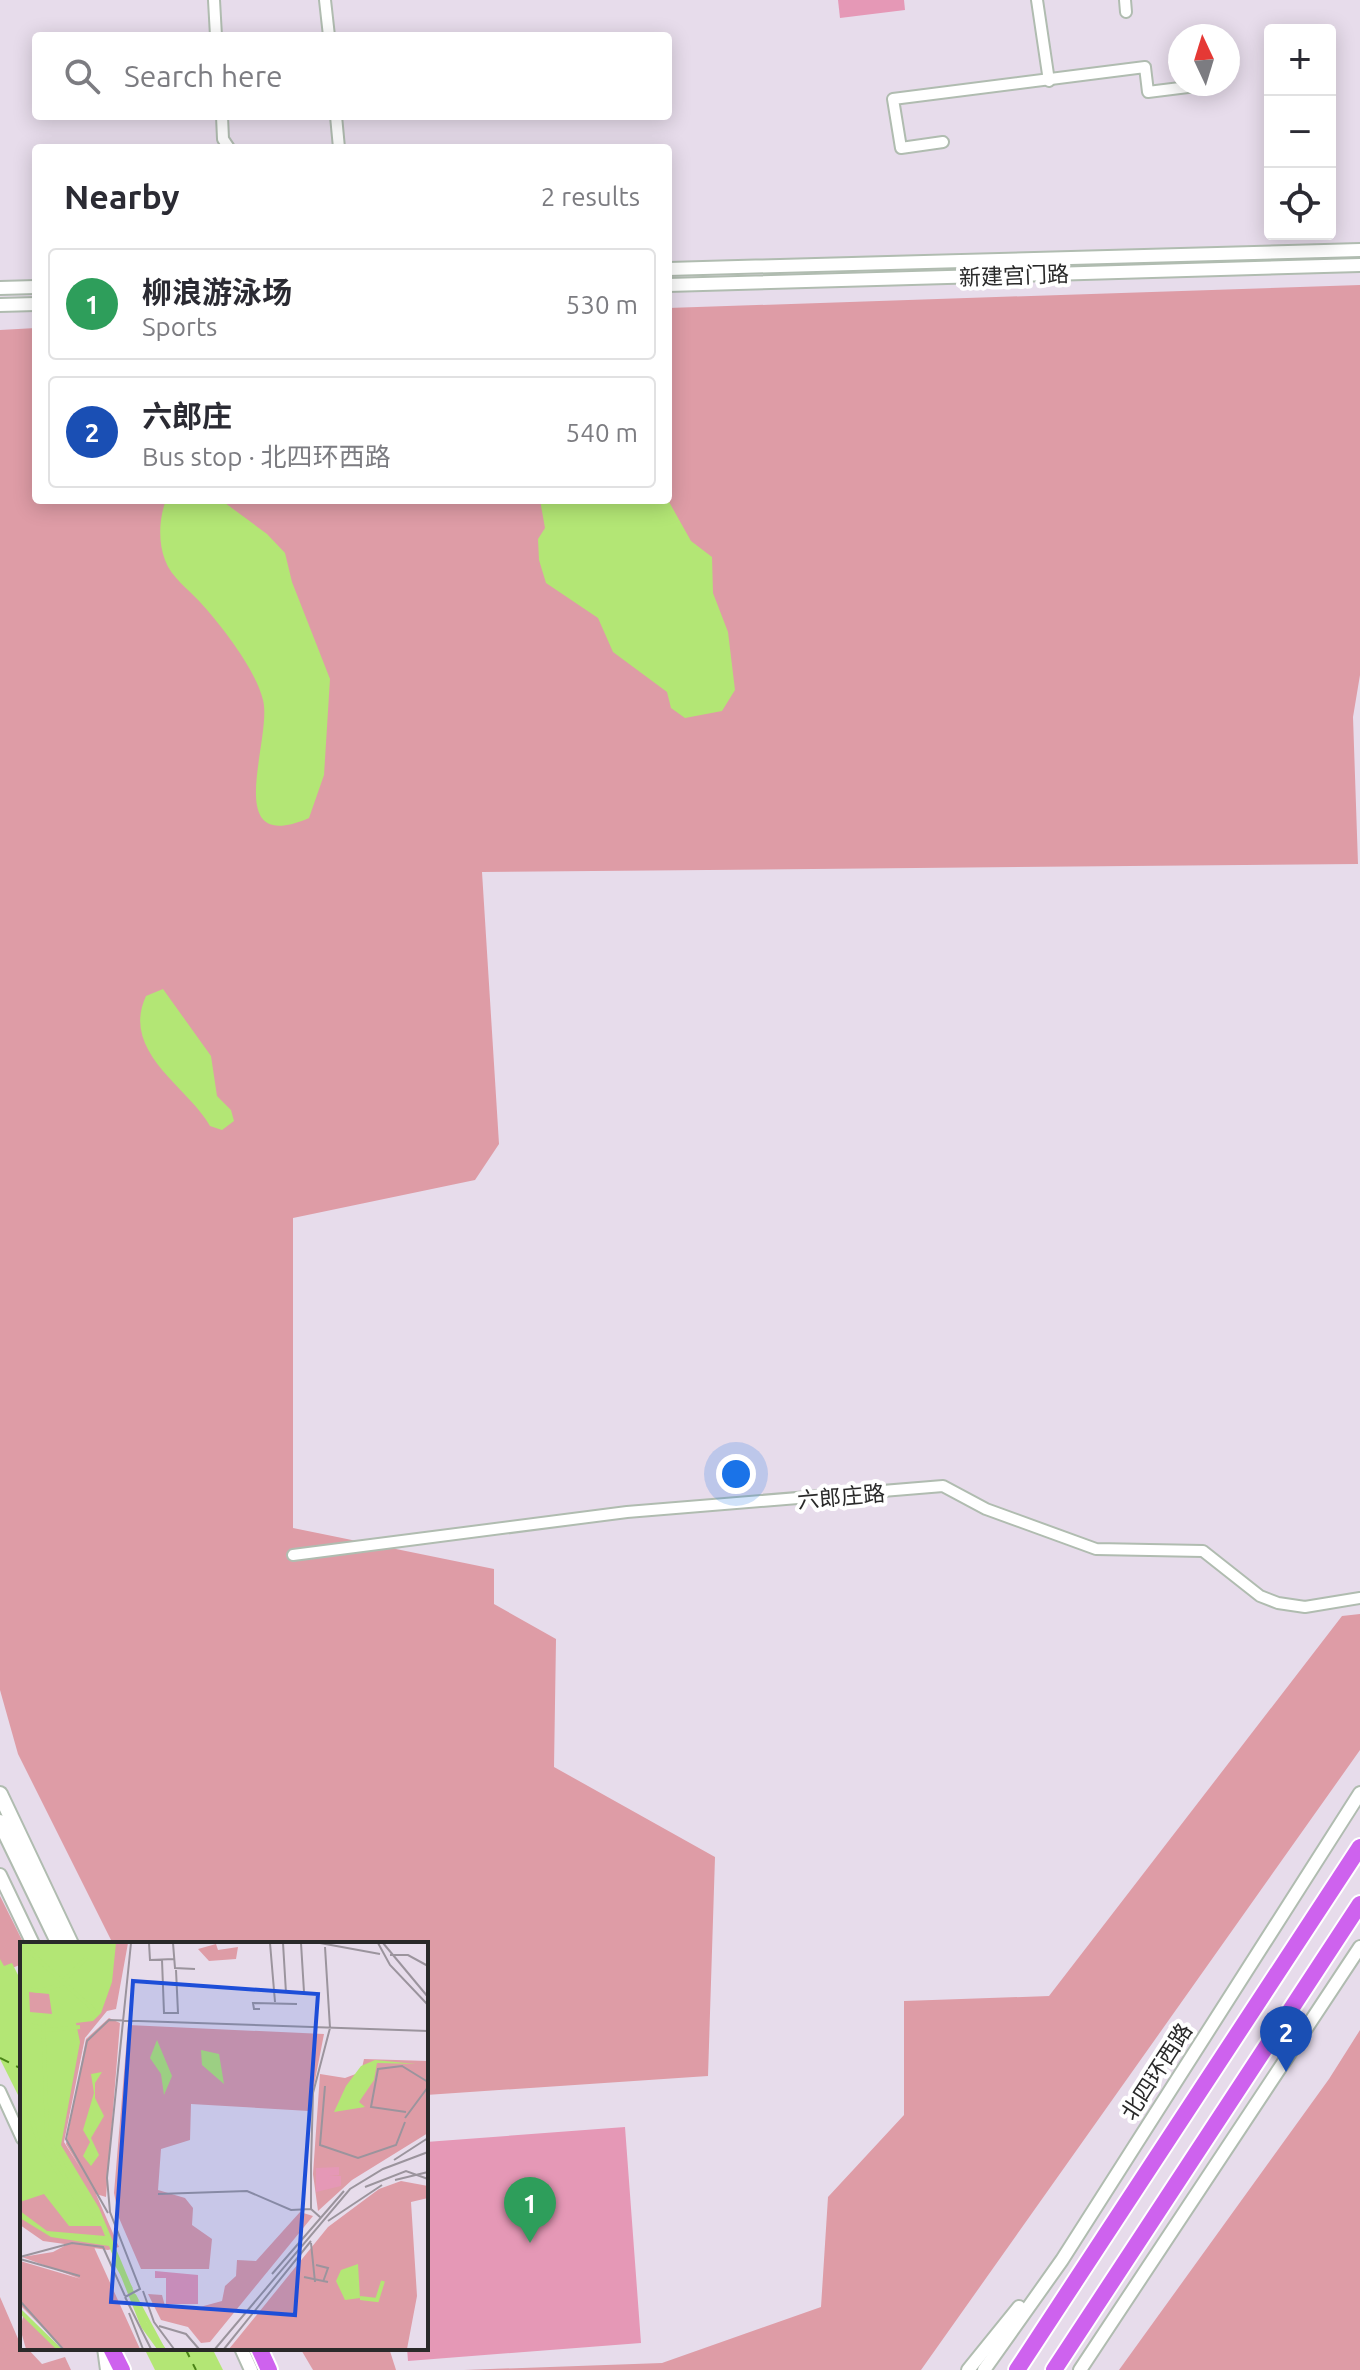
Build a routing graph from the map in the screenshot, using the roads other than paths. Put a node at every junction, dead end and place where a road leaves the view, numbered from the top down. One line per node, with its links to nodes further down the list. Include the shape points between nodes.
1 (214, 0): 4 (street)
2 (325, 0): 5 (street)
3 (1037, 0): 6 (street)
4 (216, 32)
5 (329, 32)
6 (1049, 81): 7 (street, via 1145,67 1148,92); 10 (street, via 893,99 901,148)
7 (1168, 90)
8 (222, 120): 11 (street)
9 (336, 120): 12 (street)
10 (943, 142)
11 (226, 144)
12 (339, 144)
13 (1360, 250): 15 (street, 新建宫门路)
14 (1360, 265): 16 (street, 新建宫门路)
15 (672, 269)
16 (672, 285)
17 (32, 287): 18 (street)
18 (0, 288)
19 (32, 304): 20 (street)
20 (0, 305)
21 (293, 1555): 22 (street, 六郎庄路, via 627,1512 943,1486 986,1509 1096,1549 1203,1551 1260,1596 1278,1603 1305,1607)
22 (1360, 1598)
23 (1360, 1793): 35 (street, 北四环西路)
24 (0, 1794): 31 (main road)
25 (0, 1822): 30 (main road)
26 (1360, 1847): 47 (highway)
27 (0, 1875): 29 (street)
28 (1360, 1904): 48 (highway)
29 (32, 1942)
30 (58, 1942)
31 (70, 1942)
32 (1360, 1947): 40 (street)
33 (0, 2091): 34 (street)
34 (20, 2135)
35 (1062, 2260): 45 (street); 46 (street, 北四环西路)
36 (104, 2350): 41 (street)
37 (112, 2350): 42 (highway)
38 (242, 2350): 43 (street)
39 (260, 2350): 44 (highway)
40 (1082, 2366)
41 (107, 2370)
42 (122, 2370)
43 (251, 2370)
44 (269, 2370)
45 (968, 2370)
46 (984, 2370)
47 (1017, 2370)
48 (1054, 2370)

